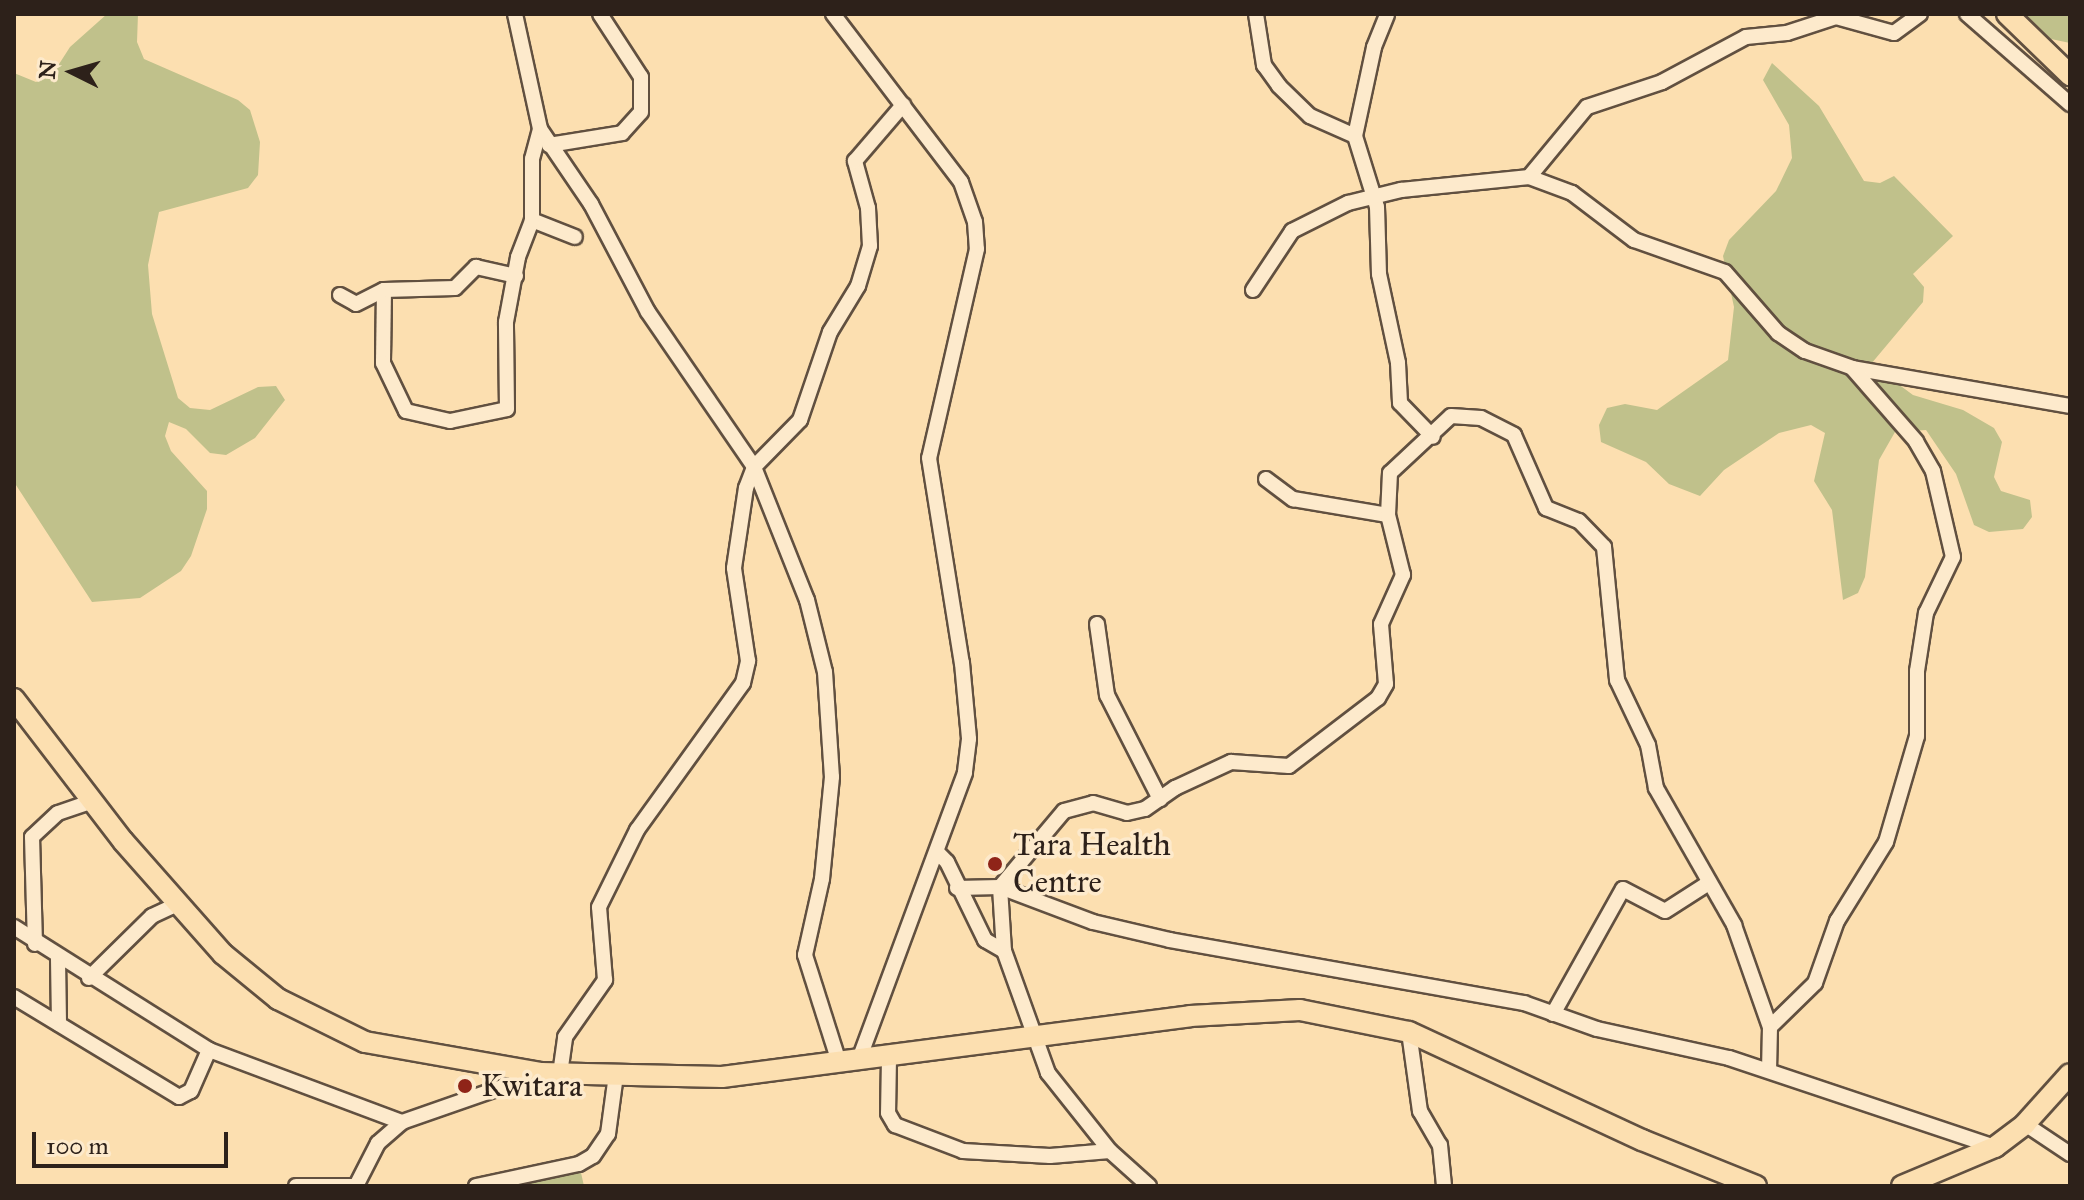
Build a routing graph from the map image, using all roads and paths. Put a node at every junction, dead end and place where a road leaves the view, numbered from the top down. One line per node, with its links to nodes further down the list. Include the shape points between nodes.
1 (515, 14): 12 (street)
2 (600, 14): 14 (street, via 641,77 641,112 622,133)
3 (833, 14): 11 (street)
4 (1256, 14): 13 (street, via 1264,65 1279,86 1310,116)
5 (1387, 14): 13 (street, via 1374,47)
6 (1920, 14): 15 (street, via 1894,33 1836,17 1787,33 1746,37 1662,82 1587,107)
7 (1967, 14): 10 (street)
8 (2007, 14): 9 (highway)
9 (2070, 75)
10 (2070, 104)
11 (903, 105): 26 (street, via 855,161 868,208 870,246 858,286 830,332 800,420); 33 (street, via 961,182 975,222 977,249 929,458 954,594 969,727 965,773)
12 (540, 129): 14 (street); 17 (street, via 532,159)
13 (1355, 136): 16 (street)
14 (549, 145): 26 (street, via 591,204 648,312)
15 (1529, 177): 16 (street); 23 (street, via 1572,193 1634,240 1725,272 1787,343)
16 (1374, 196): 21 (street, via 1330,210 1292,231); 25 (street, via 1379,274 1398,363 1400,403)
17 (532, 220): 18 (street); 19 (street)
18 (575, 237)
19 (516, 276): 20 (street, via 476,267 455,288); 20 (street, via 506,322 507,409 450,421 406,411 391,388 383,363)
20 (384, 290): 22 (street, via 356,304)
21 (1253, 290)
22 (340, 295)
23 (1853, 368): 24 (street); 46 (street, via 1916,441 1933,471 1953,557 1926,613 1917,671 1917,736 1886,842 1841,913 1815,983)
24 (2070, 406)
25 (1433, 437): 28 (street, via 1390,473); 34 (street, via 1451,416 1481,418 1514,435 1546,508 1595,533 1608,565 1617,680 1648,745 1656,788)
26 (754, 467): 51 (street, via 807,600 825,672 832,719 831,791 822,879 805,955); 53 (street, via 740,513 734,568 748,661 743,683 637,830 599,907 605,980 565,1037)
27 (1266, 479): 28 (street, via 1293,499)
28 (1388, 515): 31 (street, via 1403,569 1381,624 1384,691 1289,766 1231,762)
29 (1097, 624): 31 (street, via 1107,695)
30 (14, 699): 32 (highway)
31 (1160, 799): 35 (street, via 1127,813 1093,803 1064,811)
32 (92, 801): 37 (highway); 39 (street, via 58,813 32,837)
33 (937, 852): 36 (street); 51 (street)
34 (1707, 884): 44 (street, via 1665,911 1623,889); 46 (street, via 1734,925)
35 (1000, 887): 36 (street); 40 (street); 44 (street, via 1123,929 1473,992)
36 (957, 888): 40 (street, via 985,940)
37 (176, 905): 42 (street, via 152,916); 53 (highway, via 249,980 309,1017 365,1042)
38 (14, 927): 39 (street)
39 (35, 944): 41 (street)
40 (1004, 951): 48 (street)
41 (58, 959): 42 (street); 45 (street)
42 (89, 978): 49 (street)
43 (14, 997): 45 (street)
44 (1553, 1014): 52 (street)
45 (59, 1024): 49 (street, via 179,1097 191,1091)
46 (1770, 1027): 52 (street)
47 (1409, 1032): 48 (highway, via 1354,1017 1266,1009); 61 (highway); 66 (street, via 1420,1111 1440,1145)
48 (1035, 1037): 50 (highway); 59 (street, via 1048,1073)
49 (209, 1050): 56 (street)
50 (889, 1058): 51 (highway); 59 (street, via 888,1113 895,1125 963,1151 1050,1156)
51 (849, 1061): 55 (highway, via 722,1077)
52 (1769, 1070): 58 (street)
53 (550, 1074): 55 (highway); 56 (street)
54 (2070, 1074): 57 (highway)
55 (616, 1075): 64 (street, via 610,1125 593,1156 579,1164)
56 (402, 1122): 63 (street, via 378,1143)
57 (2025, 1124): 58 (highway); 60 (street)
58 (1995, 1147): 67 (highway)
59 (1110, 1151): 65 (street)
60 (2070, 1154)
61 (1745, 1184)
62 (296, 1186): 63 (street)
63 (356, 1186)
64 (476, 1186)
65 (1149, 1186)
66 (1444, 1186)
67 (1902, 1186)

